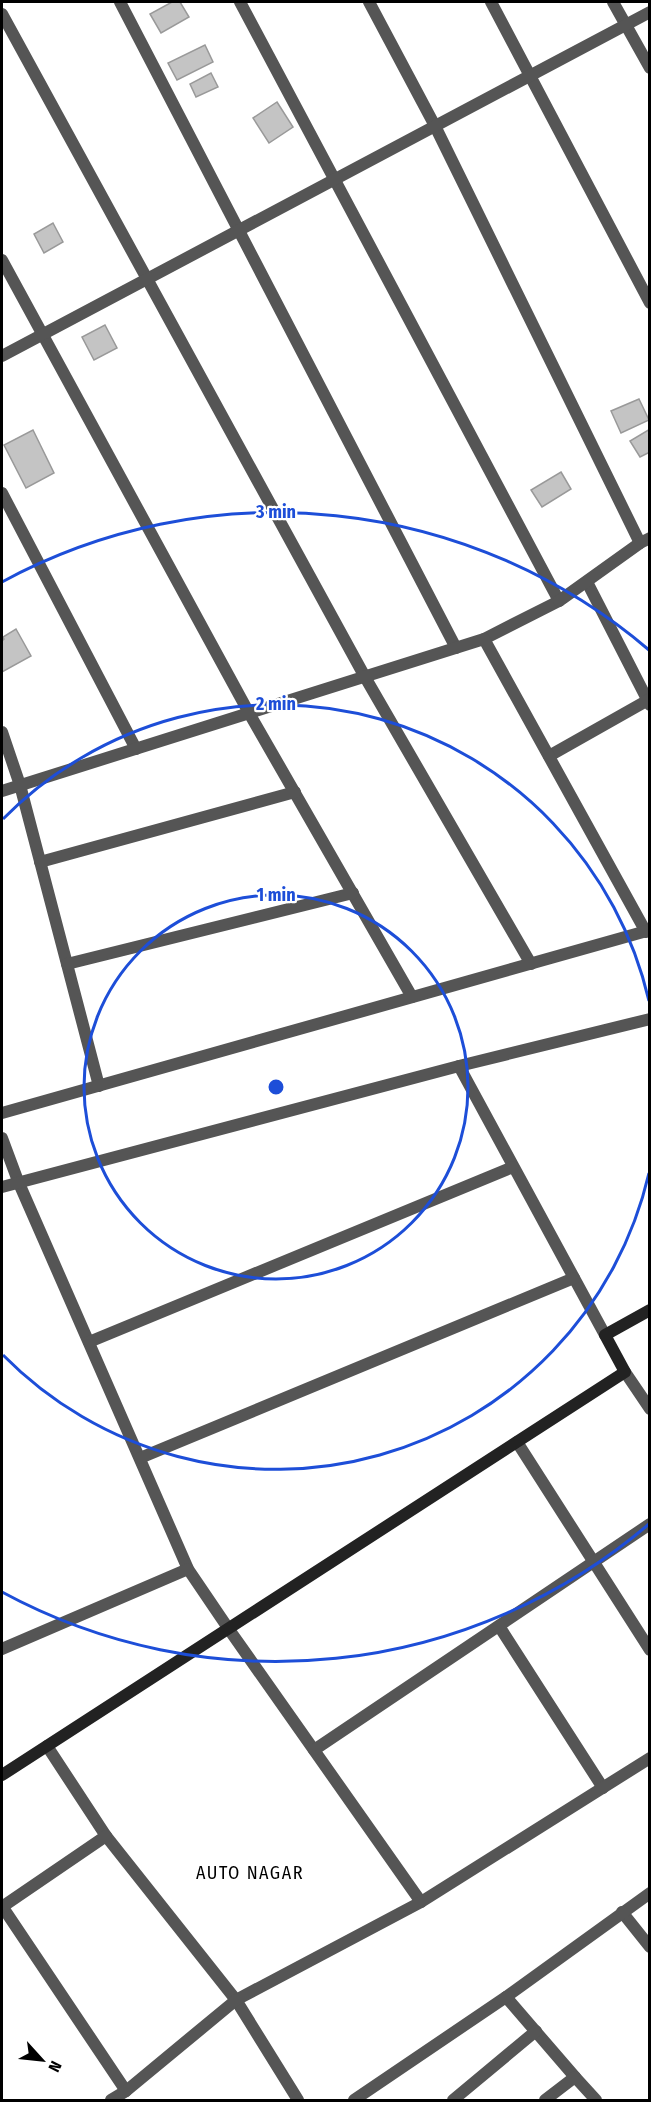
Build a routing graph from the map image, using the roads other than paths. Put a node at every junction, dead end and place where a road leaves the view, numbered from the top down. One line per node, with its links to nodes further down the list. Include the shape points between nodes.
1 (120, 2): 13 (street)
2 (240, 2): 12 (street)
3 (369, 2): 11 (street)
4 (491, 2): 10 (street)
5 (613, 2): 8 (street)
6 (650, 12): 8 (street)
7 (2, 14): 15 (street)
8 (626, 24): 9 (street); 10 (street)
9 (650, 68)
10 (529, 75): 11 (street); 16 (street)
11 (435, 126): 12 (street); 20 (street)
12 (335, 179): 13 (street); 22 (street)
13 (239, 230): 15 (street); 24 (street)
14 (2, 260): 17 (street)
15 (147, 279): 17 (street); 25 (street)
16 (650, 303)
17 (42, 334): 18 (street); 27 (street)
18 (2, 356)
19 (2, 493): 29 (street)
20 (645, 541): 21 (street)
21 (587, 582): 22 (street); 26 (street)
22 (559, 601): 23 (street)
23 (484, 639): 24 (street); 30 (street)
24 (456, 648): 25 (street)
25 (365, 677): 27 (street); 38 (street)
26 (649, 701): 30 (street)
27 (249, 713): 29 (street); 33 (street)
28 (2, 732): 31 (street)
29 (136, 748): 31 (street)
30 (549, 756): 36 (street)
31 (20, 785): 32 (street); 34 (street)
32 (2, 791)
33 (295, 792): 34 (street); 35 (street)
34 (40, 862): 37 (street)
35 (353, 893): 37 (street); 39 (street)
36 (648, 931): 38 (street)
37 (67, 964): 42 (street)
38 (531, 964): 39 (street)
39 (412, 998): 42 (street)
40 (650, 1019): 41 (street)
41 (459, 1066): 45 (street); 46 (street)
42 (99, 1086): 43 (street)
43 (2, 1113)
44 (2, 1138): 46 (street)
45 (513, 1167): 48 (street); 51 (street)
46 (18, 1181): 47 (street); 51 (street)
47 (2, 1187)
48 (574, 1278): 50 (street); 55 (street)
49 (650, 1310): 50 (street)
50 (605, 1335): 52 (street)
51 (89, 1342): 55 (street)
52 (625, 1372): 53 (street); 54 (street)
53 (650, 1409)
54 (517, 1442): 57 (street); 60 (street)
55 (140, 1458): 58 (street)
56 (650, 1524): 57 (street)
57 (593, 1562): 59 (street); 62 (street)
58 (188, 1569): 60 (street); 61 (street)
59 (499, 1626): 64 (street); 67 (street)
60 (228, 1628): 63 (street); 64 (street)
61 (2, 1649)
62 (650, 1650)
63 (47, 1746): 66 (street); 68 (street)
64 (314, 1750): 70 (street)
65 (650, 1758): 67 (street)
66 (2, 1775)
67 (603, 1788): 70 (street)
68 (106, 1836): 71 (street); 75 (street)
69 (650, 1893): 72 (street)
70 (422, 1902): 75 (street)
71 (2, 1906): 78 (street)
72 (622, 1912): 73 (street); 74 (street)
73 (650, 1947)
74 (506, 1997): 76 (street); 81 (street)
75 (236, 2000): 78 (street); 80 (street)
76 (536, 2031): 77 (street); 82 (street)
77 (575, 2077): 83 (street); 84 (street)
78 (126, 2091): 79 (street)
79 (111, 2100)
80 (298, 2100)
81 (354, 2100)
82 (453, 2100)
83 (545, 2100)
84 (596, 2100)

